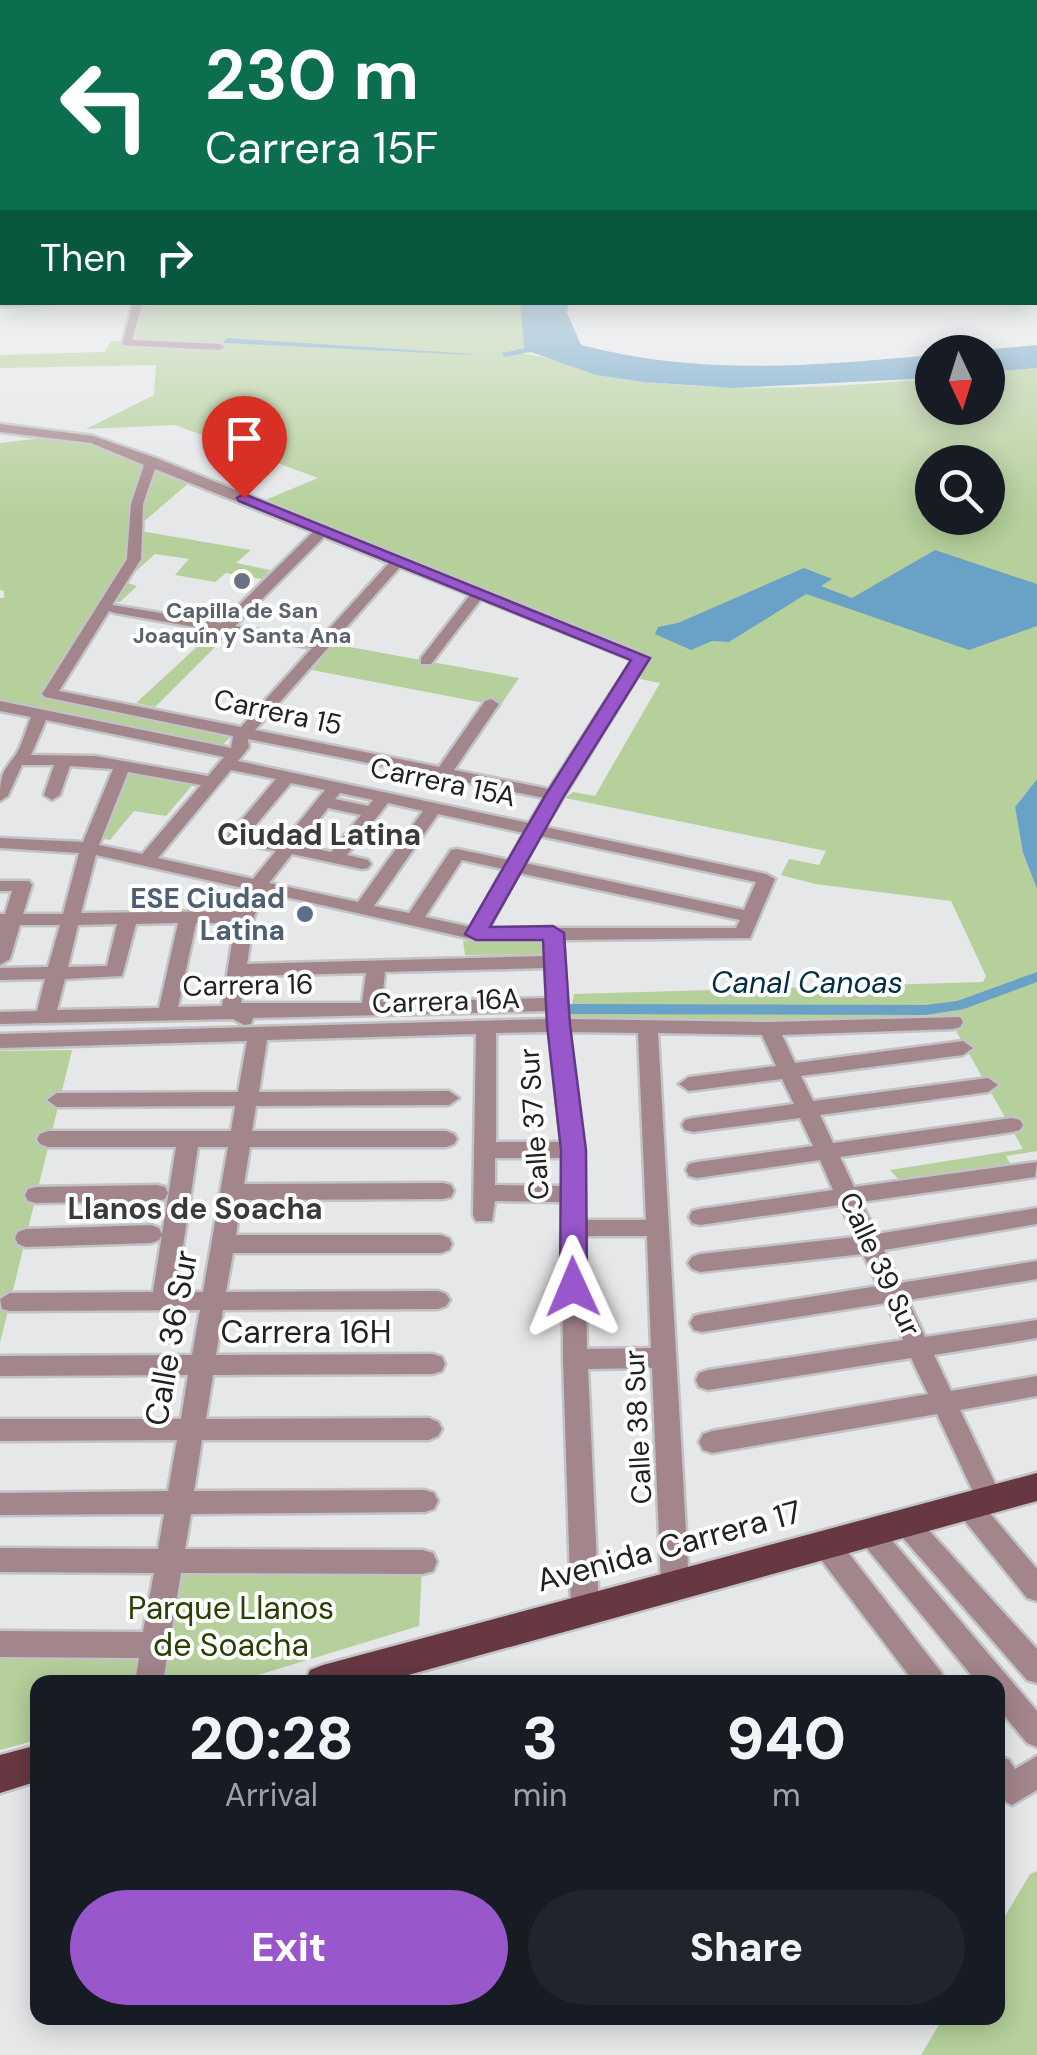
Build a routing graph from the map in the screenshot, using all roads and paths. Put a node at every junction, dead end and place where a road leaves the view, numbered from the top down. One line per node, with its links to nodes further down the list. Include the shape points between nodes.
1 (131, 326): 2 (street, via 126,343)
2 (220, 347)
3 (0, 428): 4 (street)
4 (27, 434): 5 (street); 6 (street, via 93,440)
5 (0, 441)
6 (152, 461): 7 (street); 17 (street, Carrera 15, via 137,504 134,560 50,694)
7 (323, 530): 8 (street); 11 (street)
8 (398, 560): 9 (street); 12 (street)
9 (479, 593): 13 (street); 30 (street, via 641,658)
10 (115, 609): 11 (street)
11 (224, 628): 12 (street)
12 (324, 646): 17 (street)
13 (426, 661)
14 (491, 704): 23 (street)
15 (0, 706): 16 (street, Carrera 15A)
16 (40, 715): 19 (street); 20 (street, Carrera 15A)
17 (245, 733): 20 (street); 23 (street, Carrera 15)
18 (0, 756): 19 (street)
19 (22, 758): 21 (street); 25 (street)
20 (231, 759): 24 (street, Carrera 15A); 26 (street)
21 (64, 760): 22 (street); 28 (street)
22 (123, 765): 26 (street); 38 (street)
23 (443, 774): 30 (street, Carrera 15)
24 (288, 776): 27 (street, Carrera 15A); 37 (street, via 236,837)
25 (4, 777): 29 (street)
26 (215, 782): 40 (street)
27 (336, 787): 31 (street, Carrera 15A); 32 (street)
28 (52, 795)
29 (0, 796)
30 (554, 796): 35 (street)
31 (384, 797): 33 (street, Carrera 15A); 34 (street)
32 (323, 802): 34 (street); 37 (street)
33 (434, 808): 35 (street, Carrera 15A); 45 (street)
34 (372, 812): 39 (street)
35 (534, 830): 42 (street); 52 (street, Carrera 15A, via 766,880)
36 (0, 843): 38 (street)
37 (286, 847): 39 (street); 43 (street)
38 (89, 848): 40 (street); 49 (street)
39 (336, 858): 41 (street)
40 (146, 860): 43 (street)
41 (362, 864)
42 (513, 865): 51 (street, via 457,854); 52 (street); 54 (street)
43 (258, 885): 45 (street); 46 (street)
44 (0, 886): 50 (street, via 24,886)
45 (363, 910): 51 (street)
46 (245, 917): 48 (street); 58 (street)
47 (128, 918): 48 (street); 49 (street, via 106,912); 60 (street, via 115,972)
48 (188, 918): 63 (street)
49 (71, 919): 50 (street); 60 (street)
50 (6, 920): 55 (street)
51 (412, 921): 54 (street)
52 (748, 926): 53 (street)
53 (553, 933): 54 (street); 56 (street, Calle 37 Sur)
54 (476, 934)
55 (0, 959)
56 (555, 962): 57 (street); 64 (street, Calle 37 Sur)
57 (376, 966): 58 (street); 61 (street)
58 (236, 970): 62 (street, via 231,1004)
59 (0, 974): 60 (street)
60 (57, 974): 65 (street)
61 (371, 1009): 62 (street, Carrera 16); 64 (street, Carrera 16)
62 (238, 1013): 63 (street, Carrera 16); 71 (street)
63 (167, 1014): 65 (street, Carrera 16)
64 (558, 1014): 68 (street, Carrera 16A); 69 (street, Carrera 16A); 88 (street, Calle 37 Sur)
65 (45, 1017): 66 (street, Carrera 16)
66 (0, 1018)
67 (953, 1022): 70 (street, Carrera 16A)
68 (486, 1027): 71 (street, Carrera 16A); 87 (street)
69 (648, 1027): 70 (street, Carrera 16A); 101 (street, Calle 38 Sur)
70 (769, 1028): 74 (street, Calle 39 Sur)
71 (258, 1034): 72 (street, Carrera 16A); 77 (street, Calle 36 Sur)
72 (0, 1041)
73 (963, 1048): 74 (street)
74 (786, 1072): 75 (street); 80 (street, Calle 39 Sur)
75 (689, 1084)
76 (988, 1085): 80 (street)
77 (248, 1098): 78 (street); 79 (street); 85 (street, Calle 36 Sur)
78 (450, 1098)
79 (58, 1100)
80 (807, 1111): 81 (street); 89 (street, Calle 39 Sur)
81 (693, 1124)
82 (1012, 1125): 89 (street)
83 (48, 1139): 84 (street)
84 (188, 1139): 85 (street); 113 (street)
85 (240, 1139): 86 (street); 93 (street, Calle 36 Sur)
86 (446, 1139)
87 (486, 1150): 88 (street); 95 (street, via 484,1204)
88 (573, 1150): 95 (street, Calle 37 Sur)
89 (826, 1153): 91 (street); 96 (street, Calle 39 Sur)
90 (1035, 1168): 96 (street)
91 (697, 1170)
92 (442, 1191): 93 (street)
93 (232, 1192): 104 (street, Calle 36 Sur)
94 (158, 1194): 97 (street)
95 (573, 1194): 100 (street, Calle 37 Sur)
96 (847, 1194): 99 (street); 106 (street, Calle 39 Sur)
97 (36, 1195)
98 (1037, 1216): 106 (street)
99 (700, 1217)
100 (572, 1228): 101 (street); 118 (street, Calle 37 Sur)
101 (659, 1228): 117 (street, Calle 38 Sur)
102 (151, 1234): 103 (street)
103 (26, 1238)
104 (223, 1244): 105 (street); 111 (street, Calle 36 Sur)
105 (441, 1244)
106 (871, 1244): 107 (street); 109 (street, Calle 39 Sur)
107 (700, 1264)
108 (1037, 1270): 109 (street)
109 (894, 1292): 114 (street); 116 (street, Calle 39 Sur)
110 (438, 1300): 111 (street)
111 (213, 1301): 113 (street); 120 (street, Calle 36 Sur)
112 (10, 1302): 113 (street)
113 (163, 1302)
114 (702, 1323)
115 (1037, 1329): 116 (street)
116 (919, 1348): 122 (street); 124 (street, Calle 39 Sur)
117 (665, 1358): 118 (street); 140 (street, Calle 38 Sur)
118 (575, 1359): 142 (street, Calle 37 Sur)
119 (433, 1364): 120 (street, Carrera 16H)
120 (202, 1365): 121 (street, Carrera 16H); 127 (street, Calle 36 Sur)
121 (0, 1366)
122 (708, 1380)
123 (1037, 1386): 124 (street)
124 (946, 1403): 128 (street); 132 (street, Calle 39 Sur)
125 (429, 1428): 127 (street)
126 (0, 1430): 127 (street)
127 (192, 1430): 131 (street, Calle 36 Sur)
128 (712, 1442)
129 (1037, 1487): 132 (main road, Avenida Carrera 17)
130 (425, 1501): 131 (street)
131 (179, 1502): 133 (street); 138 (street, Calle 36 Sur)
132 (980, 1503): 134 (main road, Avenida Carrera 17); 141 (street, Calle 39 Sur)
133 (0, 1504)
134 (905, 1522): 135 (main road, Avenida Carrera 17); 145 (street)
135 (870, 1532): 136 (main road, Avenida Carrera 17); 149 (street)
136 (826, 1544): 140 (main road, Avenida Carrera 17); 148 (street)
137 (0, 1560): 138 (street)
138 (169, 1562): 139 (street); 144 (street, Calle 36 Sur)
139 (423, 1562)
140 (675, 1585): 142 (main road, Avenida Carrera 17)
141 (1037, 1588)
142 (585, 1610): 147 (main road, Avenida Carrera 17)
143 (0, 1644): 144 (street)
144 (156, 1644): 146 (street, Calle 36 Sur)
145 (1037, 1670)
146 (151, 1675)
147 (348, 1675)
148 (926, 1675)
149 (989, 1675)
150 (1005, 1695): 151 (street)
151 (1037, 1733)
152 (30, 1765): 154 (main road)
153 (1037, 1771): 155 (street)
154 (0, 1774)
155 (1005, 1780)

